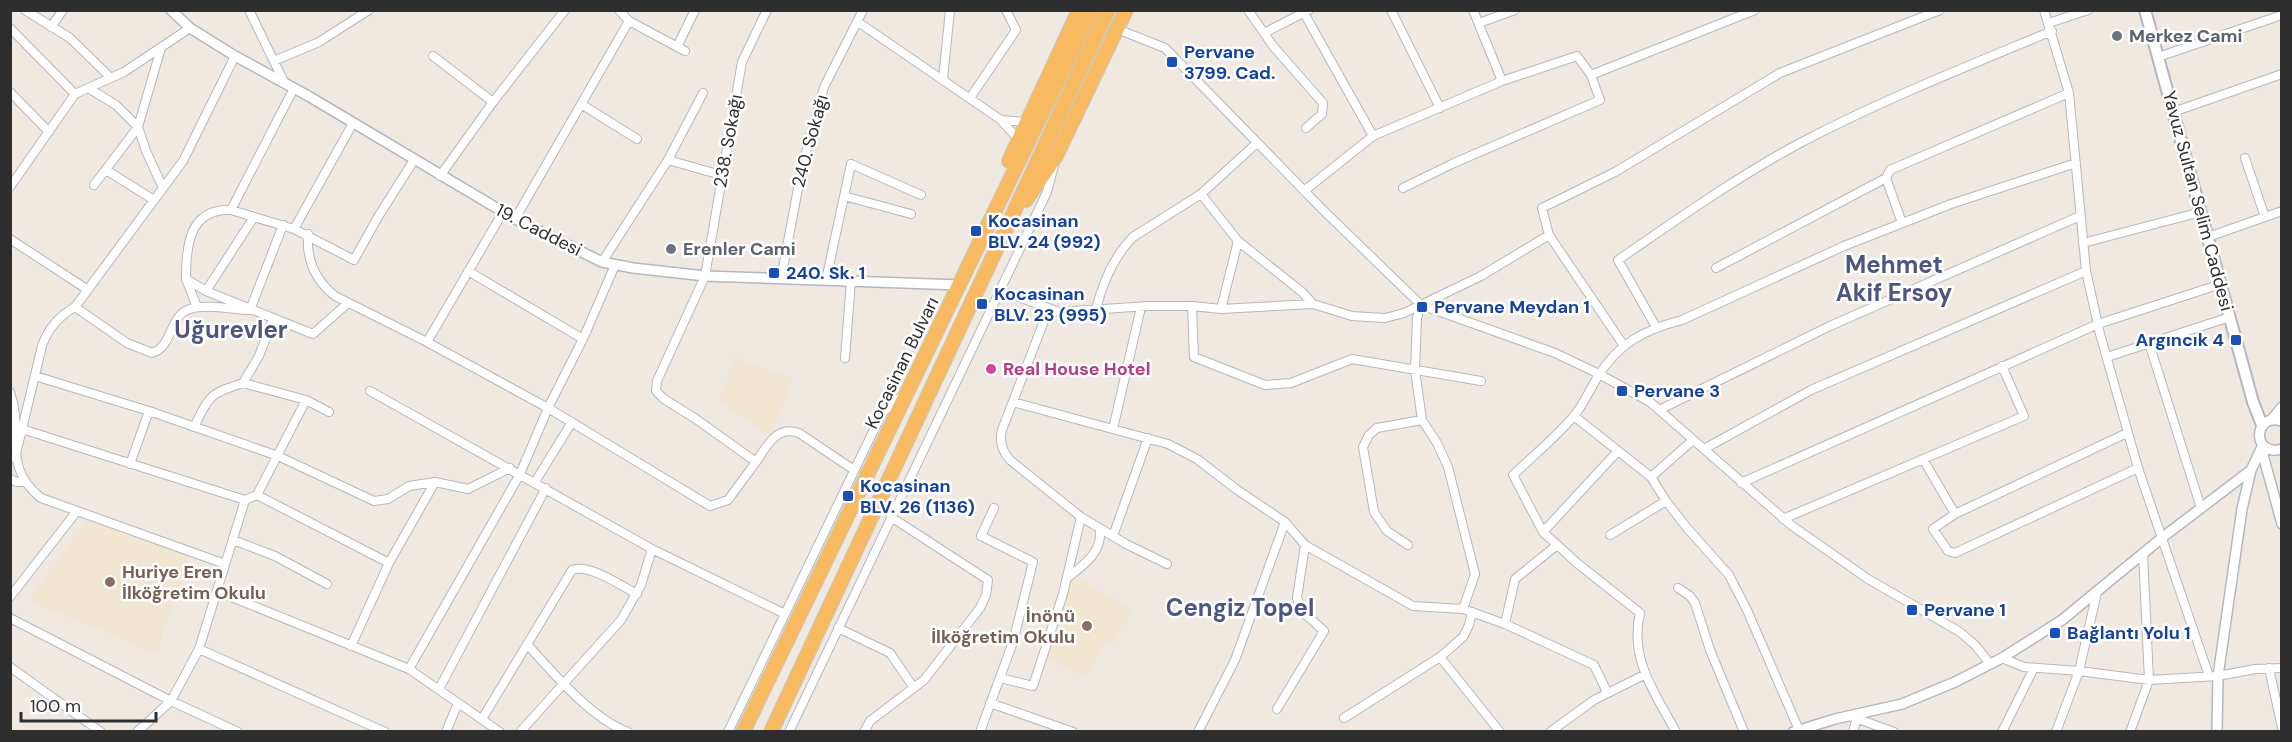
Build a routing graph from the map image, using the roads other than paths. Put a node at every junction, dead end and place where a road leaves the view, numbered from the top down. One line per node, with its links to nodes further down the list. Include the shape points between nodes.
1 (25, 10): 31 (street)
2 (63, 10): 31 (street)
3 (249, 10): 43 (street)
4 (369, 10): 43 (street, via 319,42)
5 (565, 10): 57 (street)
6 (619, 10): 28 (street)
7 (694, 10): 37 (street)
8 (766, 10): 77 (street, 238. Sokağı, via 742,62)
9 (863, 10): 29 (street, 240. Sokağı)
10 (950, 10): 47 (street)
11 (1006, 10): 56 (street, via 1016,30)
12 (1079, 10): 62 (highway)
13 (1092, 10): 101 (highway, Kocasinan Bulvarı)
14 (1108, 10): 106 (highway, Kocasinan Bulvarı)
15 (1126, 10): 35 (highway)
16 (1248, 10): 36 (street)
17 (1391, 10): 59 (street)
18 (1473, 10): 30 (street)
19 (1515, 10): 30 (street)
20 (1755, 10): 45 (street)
21 (1940, 10): 103 (street, via 1780,73 1615,172 1542,208)
22 (2044, 10): 32 (street)
23 (2088, 10): 32 (street)
24 (2145, 10): 42 (main road, Yavuz Sultan Selim Caddesi)
25 (174, 11): 34 (street, 19. Caddesi)
26 (1306, 12): 36 (street); 67 (street)
27 (2282, 15): 42 (street)
28 (629, 21): 37 (street); 58 (street)
29 (858, 22): 47 (street); 116 (street, 240. Sokağı, via 821,97 794,204)
30 (1479, 23): 48 (street)
31 (51, 27): 46 (street, via 70,38)
32 (2050, 27): 54 (street); 138 (street, via 1802,142 1618,260)
33 (10, 28): 55 (street)
34 (190, 28): 38 (street); 40 (street, 19. Caddesi)
35 (1117, 29): 70 (street, via 1165,48); 71 (highway)
36 (1264, 33): 65 (street, via 1323,103 1322,114)
37 (677, 47): 39 (street)
38 (161, 48): 46 (street); 64 (street)
39 (686, 51)
40 (235, 56): 49 (street, 19. Caddesi); 82 (street, via 183,161)
41 (433, 56): 57 (street)
42 (2158, 57): 60 (main road, Yavuz Sultan Selim Caddesi)
43 (273, 61): 49 (street)
44 (2282, 74): 60 (street)
45 (1591, 75): 48 (street, via 1577,56); 83 (street, via 1600,100)
46 (111, 78): 50 (street)
47 (943, 79): 56 (street)
48 (1502, 81): 59 (street)
49 (284, 82): 51 (street, 19. Caddesi)
50 (88, 88): 55 (street); 64 (street, via 116,105)
51 (294, 88): 63 (street, 19. Caddesi); 89 (street)
52 (10, 92): 66 (street)
53 (703, 93): 74 (street)
54 (2069, 93): 75 (street); 79 (street, via 1890,170)
55 (75, 94): 66 (street)
56 (970, 98): 61 (street)
57 (493, 102): 78 (street)
58 (581, 104): 68 (street); 97 (street)
59 (1440, 108): 67 (street)
60 (2173, 112): 92 (main road, Yavuz Sultan Selim Caddesi)
61 (1001, 120): 62 (street); 69 (street)
62 (1027, 122): 69 (highway)
63 (353, 123): 73 (street, 19. Caddesi); 100 (street)
64 (138, 127): 76 (street); 82 (street)
65 (1306, 128)
66 (49, 132): 81 (street)
67 (1373, 136): 84 (street)
68 (637, 139)
69 (1019, 140): 101 (highway)
70 (1257, 143): 84 (street); 85 (street)
71 (1056, 156): 106 (highway); 122 (street, via 1047,192)
72 (2245, 158): 96 (street)
73 (414, 160): 78 (street, 19. Caddesi); 102 (street, via 354,260)
74 (668, 160): 77 (street); 109 (street)
75 (2076, 163): 94 (street); 98 (street)
76 (106, 170): 80 (street); 88 (street)
77 (721, 175): 114 (street, 238. Sokağı)
78 (440, 176): 91 (street, 19. Caddesi)
79 (1886, 178): 98 (street); 111 (street)
80 (94, 185)
81 (10, 187)
82 (163, 188): 88 (street)
83 (1403, 188)
84 (1304, 190): 126 (street)
85 (1200, 194): 107 (street); 132 (street, via 1126,244 1113,264)
86 (921, 195): 87 (street, via 851,164)
87 (844, 196): 93 (street); 117 (street)
88 (154, 200): 121 (street)
89 (231, 210): 95 (street); 115 (street, via 206,214 195,225 188,242)
90 (2282, 211): 96 (street)
91 (502, 212): 97 (street, 19. Caddesi); 112 (street)
92 (2201, 212): 104 (main road, Yavuz Sultan Selim Caddesi); 108 (street)
93 (911, 214)
94 (2080, 216): 108 (street); 158 (street, via 1830,326)
95 (254, 217): 99 (street); 123 (street)
96 (2265, 217): 104 (street)
97 (515, 219): 109 (street, 19. Caddesi)
98 (1902, 223): 138 (street, via 1682,320)
99 (283, 225): 100 (street); 134 (street)
100 (294, 229): 102 (street)
101 (986, 231): 120 (highway, Kocasinan Bulvarı)
102 (308, 234): 124 (street, via 308,253 318,278 328,291)
103 (1549, 235): 126 (street, via 1481,276); 142 (street)
104 (2208, 237): 119 (main road, Yavuz Sultan Selim Caddesi)
105 (10, 239): 121 (street)
106 (1000, 239): 271 (highway, Kocasinan Bulvarı)
107 (1238, 241): 125 (street); 133 (street)
108 (2083, 243): 113 (street)
109 (602, 262): 110 (street, 19. Caddesi)
110 (615, 265): 114 (street, 19. Caddesi); 139 (street)
111 (1716, 268)
112 (468, 271): 139 (street); 140 (street)
113 (2086, 271): 137 (street); 172 (street, via 1811,390)
114 (705, 276): 116 (street, 19. Caddesi); 178 (street, 238. Sokağı, via 668,355 656,391)
115 (186, 279): 123 (street); 128 (street)
116 (781, 279): 117 (street, 19. Caddesi)
117 (826, 280): 118 (street, 19. Caddesi)
118 (851, 281): 120 (street, 19. Caddesi); 144 (street)
119 (2221, 284): 135 (main road, Yavuz Sultan Selim Caddesi); 137 (street)
120 (960, 285): 153 (highway, Kocasinan Bulvarı)
121 (88, 290): 130 (street)
122 (1000, 290): 131 (street); 199 (street)
123 (207, 291): 134 (street)
124 (348, 303): 136 (street, via 313,334); 140 (street)
125 (1313, 304): 126 (street, via 1374,319 1395,316); 133 (street)
126 (1421, 305): 146 (street); 147 (street, via 1524,341)
127 (1192, 306): 129 (street); 133 (street); 146 (street, via 1194,357 1265,385 1291,383 1352,359)
128 (197, 307): 130 (street, via 179,316 161,349 152,353 127,343); 134 (street)
129 (1141, 307): 132 (street); 167 (street)
130 (75, 308): 148 (street, via 48,332)
131 (1049, 308): 132 (street, via 1059,312); 155 (street)
132 (1096, 309)
133 (1221, 309)
134 (250, 310): 136 (street)
135 (2230, 317): 141 (street); 163 (main road, Yavuz Sultan Selim Caddesi, via 2253,402)
136 (273, 319): 150 (street, via 259,356)
137 (2098, 324): 143 (street); 145 (street)
138 (1656, 327): 142 (street)
139 (583, 339): 157 (street)
140 (427, 342): 157 (street)
141 (2149, 343): 143 (street); 196 (street)
142 (1624, 346): 147 (street)
143 (2107, 357): 168 (street)
144 (845, 358)
145 (2002, 366): 177 (street, via 2024,416); 190 (street)
146 (1415, 370): 149 (street); 162 (street)
147 (1599, 374): 158 (street); 161 (street)
148 (35, 376): 159 (street); 166 (street)
149 (1480, 381)
150 (243, 383): 154 (street); 165 (street, via 216,392)
151 (10, 392): 176 (street, via 15,410)
152 (370, 392): 180 (street)
153 (908, 392): 182 (street, via 882,413); 270 (highway, Kocasinan Bulvarı)
154 (306, 400): 160 (street); 175 (street)
155 (1013, 402): 167 (street); 200 (street, via 1001,435 1006,456)
156 (2282, 407): 163 (street)
157 (548, 408): 164 (street); 184 (street)
158 (1659, 410): 170 (street)
159 (149, 411): 165 (street); 179 (street)
160 (329, 412)
161 (1574, 416): 174 (street); 205 (street, via 1513,475)
162 (1422, 420): 211 (street, via 1382,426 1369,435 1363,447 1374,512 1387,531); 225 (street, via 1448,467 1475,574)
163 (2272, 422): 171 (street, via 2259,435)
164 (572, 423): 178 (street, via 710,506 728,500); 189 (street)
165 (194, 427): 175 (street)
166 (22, 429): 176 (street); 179 (street)
167 (1113, 429): 169 (street)
168 (2127, 433): 181 (street); 198 (street)
169 (1148, 438): 202 (street, via 1197,459); 207 (street)
170 (1693, 440): 172 (street); 185 (street)
171 (2264, 446): 173 (street); 183 (street); 203 (street)
172 (1704, 449): 190 (street)
173 (2282, 449)
174 (1618, 451): 185 (street); 205 (street)
175 (278, 456): 188 (street, via 374,501 388,499 409,486); 192 (street)
176 (15, 458): 187 (street)
177 (1923, 459): 198 (street); 201 (street)
178 (756, 462): 182 (street, via 774,437 791,430)
179 (130, 464): 193 (street)
180 (510, 468): 184 (street); 188 (street, via 468,489)
181 (2138, 468): 198 (street, via 1955,554 1948,551 1933,529); 208 (street)
182 (854, 470): 227 (street)
183 (2251, 470): 196 (street); 244 (street)
184 (520, 474): 189 (street); 241 (street)
185 (1651, 477): 194 (street)
186 (10, 479): 187 (street)
187 (25, 482): 197 (street, via 41,498)
188 (435, 482): 215 (street)
189 (535, 482): 191 (street)
190 (1741, 483): 201 (street)
191 (546, 488): 213 (street); 249 (street)
192 (256, 495): 193 (street); 215 (street)
193 (245, 500): 209 (street)
194 (1666, 501): 206 (street); 260 (street, via 1730,575)
195 (994, 508): 245 (street, via 981,536 1033,562)
196 (2201, 508): 208 (street)
197 (77, 511): 216 (street); 224 (street)
198 (1955, 514)
199 (891, 517): 230 (street); 248 (street, via 988,580 980,608)
200 (1081, 517): 204 (street); 218 (street)
201 (1783, 519): 236 (street, via 1868,579 1960,632)
202 (1285, 522): 210 (street); 276 (street, via 1235,660)
203 (2282, 524)
204 (1099, 528): 207 (street); 218 (street, via 1097,549)
205 (1543, 532): 212 (street)
206 (1610, 535)
207 (1113, 536): 217 (street)
208 (2163, 537): 214 (street); 244 (street)
209 (232, 540): 216 (street); 219 (street, via 275,556)
210 (1305, 545): 225 (street, via 1413,606); 254 (street, via 1297,598 1304,612 1324,631)
211 (1408, 545)
212 (1557, 545): 229 (street, via 1515,579); 243 (street, via 1640,613 1637,649)
213 (652, 549): 223 (street); 227 (street)
214 (2143, 553): 222 (street); 246 (street)
215 (389, 563): 232 (street)
216 (225, 564): 221 (street)
217 (1167, 564)
218 (1067, 578): 245 (street, via 1033,686)
219 (327, 584)
220 (1678, 588): 280 (street, via 1695,603)
221 (217, 591): 232 (street); 233 (street)
222 (2097, 592): 235 (street); 242 (street)
223 (637, 594): 231 (street, via 594,572 575,568); 247 (street, via 612,630)
224 (10, 597)
225 (1463, 609): 226 (street)
226 (1472, 612): 229 (street); 234 (street, via 1463,637)
227 (785, 614): 269 (street)
228 (10, 618): 251 (street)
229 (1505, 624): 250 (street, via 1594,665)
230 (838, 628): 248 (street, via 890,653); 272 (street)
231 (527, 644): 247 (street); 257 (street)
232 (351, 646): 241 (street)
233 (199, 649): 251 (street); 264 (street)
234 (1440, 657): 256 (street); 277 (street)
235 (2002, 658): 236 (street); 238 (street)
236 (1990, 664): 255 (street, via 1902,704)
237 (10, 667): 261 (street)
238 (2034, 668): 242 (street); 283 (street)
239 (2270, 668): 240 (street); 244 (street); 258 (street)
240 (2282, 668)
241 (409, 669): 249 (street)
242 (2079, 671): 246 (street); 284 (street)
243 (1644, 675): 250 (street); 279 (street)
244 (2213, 676): 246 (street); 286 (street)
245 (1000, 678): 253 (street)
246 (2149, 681): 285 (street)
247 (563, 684): 259 (street); 267 (street)
248 (914, 688): 273 (street, via 870,721)
249 (439, 689): 252 (street)
250 (1607, 692): 278 (street)
251 (171, 701): 262 (street); 263 (street)
252 (458, 703): 257 (street); 265 (street)
253 (990, 703): 274 (street); 275 (street)
254 (1277, 709)
255 (1853, 717): 260 (street); 281 (street); 282 (street)
256 (1344, 718)
257 (482, 719): 266 (street)
258 (2282, 728)
259 (614, 729): 268 (street)
260 (1796, 730)
261 (100, 732)
262 (137, 732)
263 (238, 732)
264 (385, 732)
265 (446, 732)
266 (500, 732)
267 (520, 732)
268 (628, 732)
269 (728, 732)
270 (743, 732)
271 (771, 732)
272 (789, 732)
273 (864, 732)
274 (980, 732)
275 (1073, 732)
276 (1198, 732)
277 (1500, 732)
278 (1550, 732)
279 (1676, 732)
280 (1744, 732)
281 (1853, 732)
282 (1894, 732)
283 (2002, 732)
284 (2056, 732)
285 (2130, 732)
286 (2217, 732)

